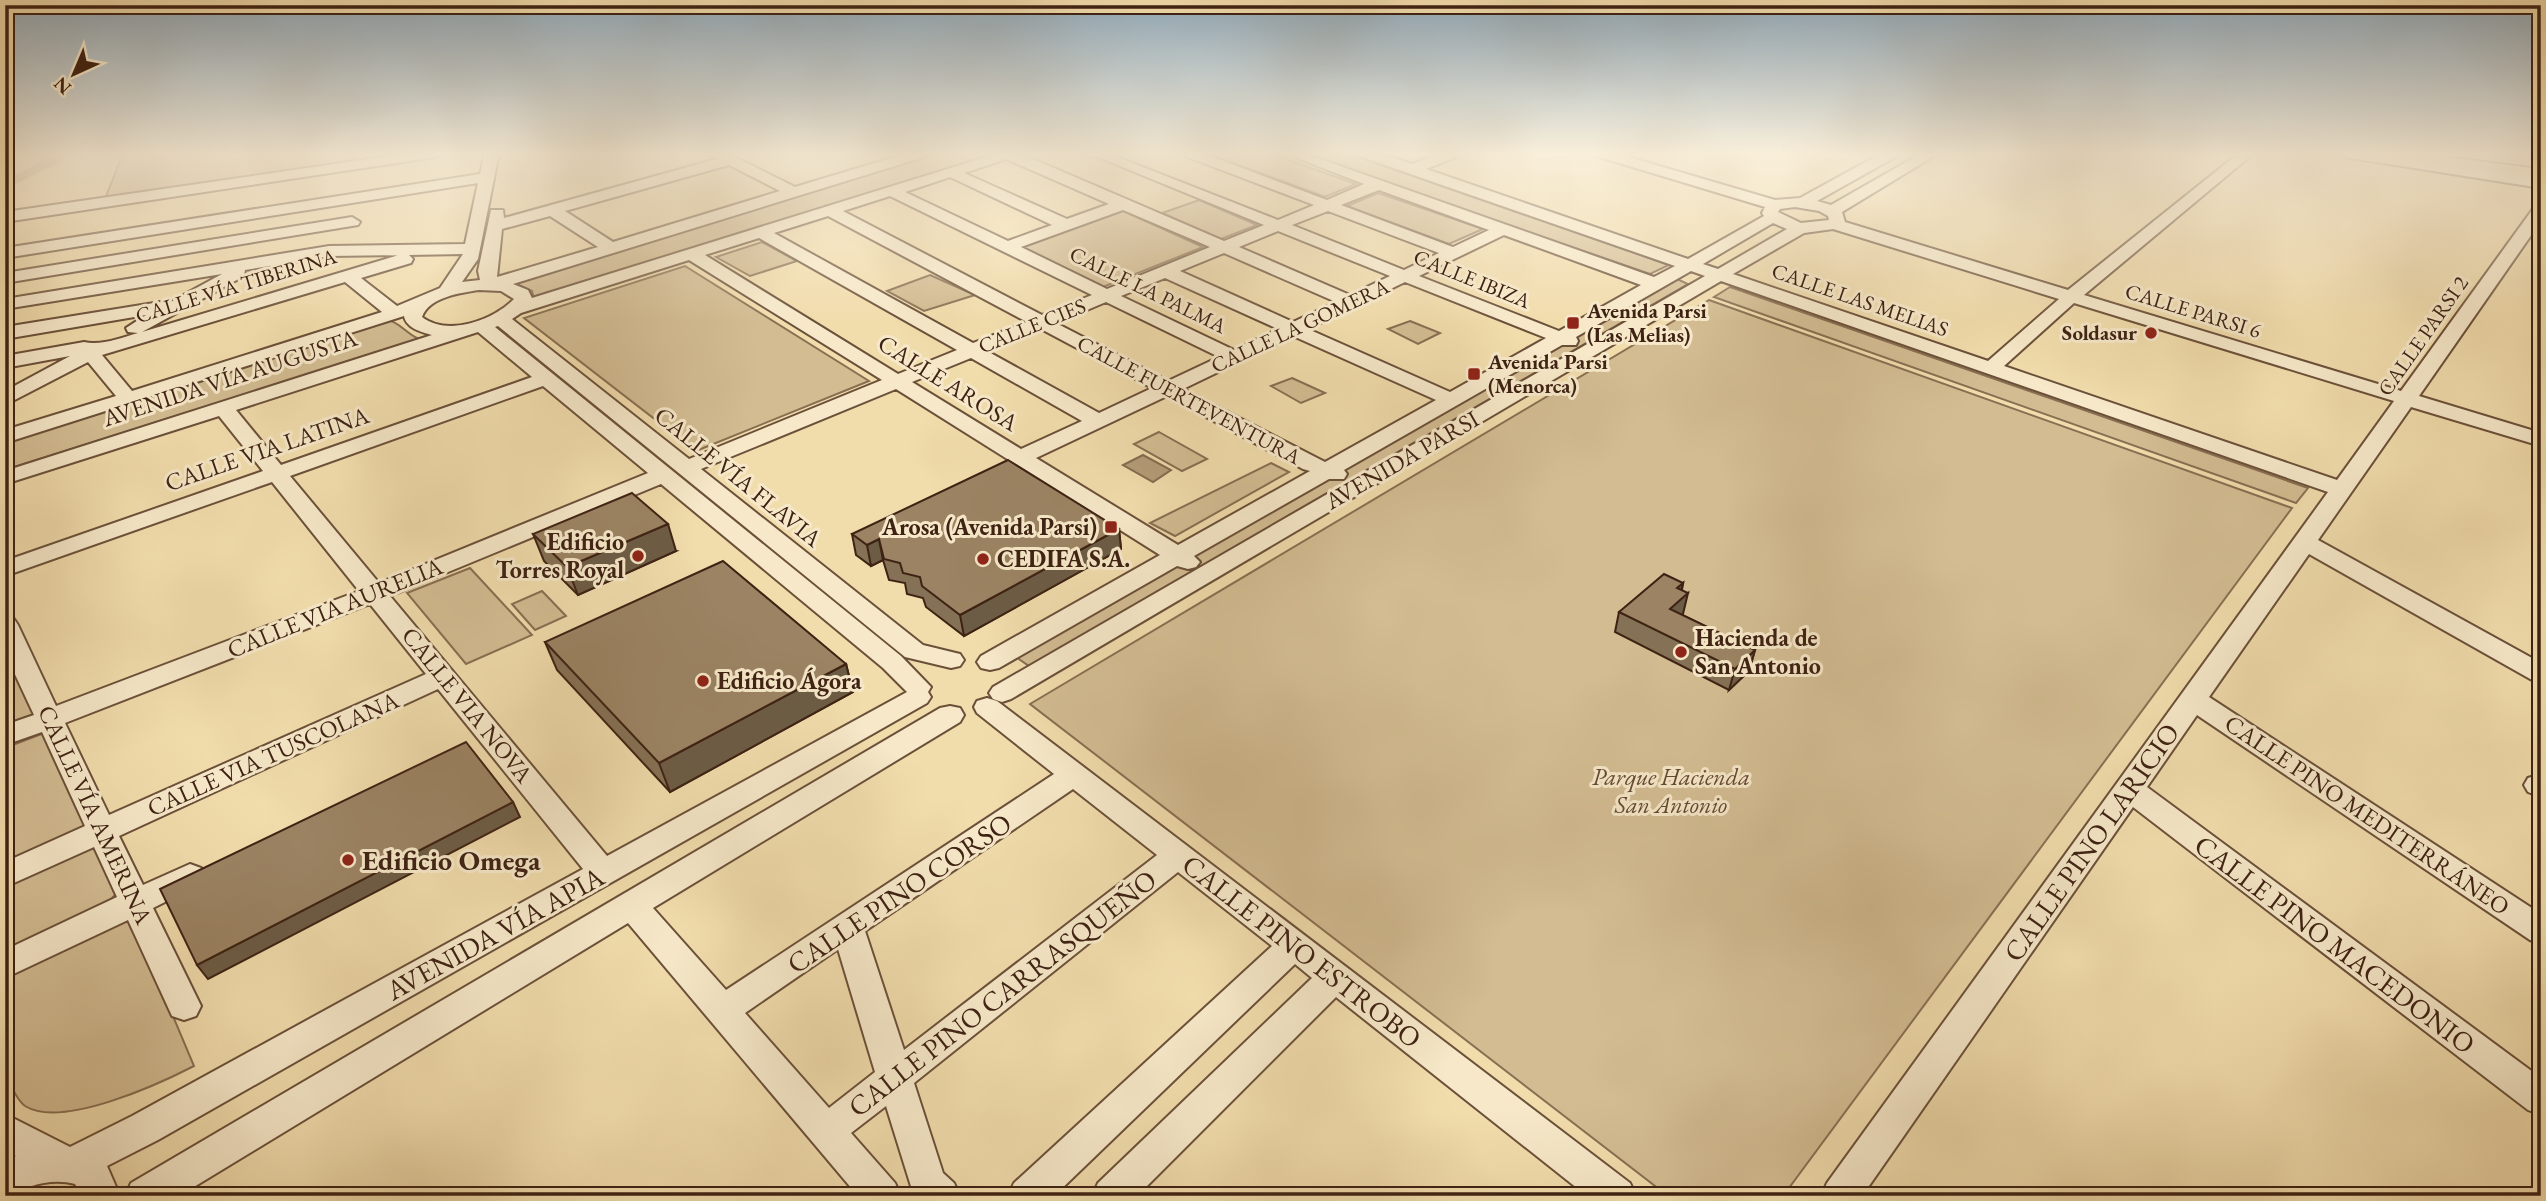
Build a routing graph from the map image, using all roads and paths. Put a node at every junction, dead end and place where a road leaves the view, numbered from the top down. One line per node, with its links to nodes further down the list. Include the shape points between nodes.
1 (59, 209): 30 (street)
2 (75, 209): 32 (street)
3 (139, 209): 32 (street)
4 (254, 209): 46 (street)
5 (277, 209): 41 (street)
6 (363, 209): 33 (street)
7 (480, 209): 45 (street)
8 (498, 209): 36 (street)
9 (555, 209): 27 (street)
10 (738, 209): 44 (street, AVENIDA VÍA AUGUSTA)
11 (836, 209): 28 (street)
12 (928, 209): 42 (street, CALLE LA PALMA)
13 (1031, 209): 34 (street)
14 (1109, 209): 34 (street)
15 (1135, 209): 43 (street)
16 (1237, 209): 35 (street, CALLE IBIZA)
17 (1318, 209): 35 (street, CALLE CIES)
18 (1339, 209): 50 (street)
19 (1449, 209): 39 (street)
20 (1528, 209): 53 (street, CALLE LAS MELIAS)
21 (1767, 209): 29 (street)
22 (1780, 209): 29 (street)
23 (1816, 209): 31 (street, CALLE PARSI 6)
24 (1846, 209): 31 (street)
25 (2178, 209): 64 (street)
26 (2541, 209): 86 (street, CALLE PARSI 2)
27 (552, 210): 36 (street); 44 (street)
28 (830, 211): 40 (street); 70 (street, CALLE FUERTEVENTURA)
29 (1773, 211): 37 (street); 53 (street, AVENIDA PARSI)
30 (5, 217)
31 (1832, 218): 37 (street, via 1820,228); 64 (street, CALLE PARSI 6)
32 (60, 221): 38 (street); 46 (street)
33 (352, 222): 41 (street); 48 (street)
34 (1066, 225): 42 (street)
35 (1278, 225): 43 (street, CALLE CIES); 58 (street, CALLE IBIZA)
36 (495, 226): 61 (street, via 487,271)
37 (1802, 227): 56 (street, AVENIDA PARSI)
38 (5, 229)
39 (1504, 229): 50 (street, CALLE LA GOMERA); 60 (street)
40 (761, 232): 51 (street); 76 (street)
41 (275, 234): 52 (street); 59 (street)
42 (1007, 247): 63 (street, CALLE LA PALMA)
43 (1224, 247): 55 (street, CALLE CIES); 65 (street)
44 (611, 248): 61 (street, AVENIDA VÍA AUGUSTA)
45 (471, 249): 47 (street); 62 (street, via 470,259)
46 (26, 250): 49 (street); 54 (street)
47 (435, 250): 48 (street); 57 (street, CALLE VÍA TIBERINA)
48 (329, 251): 52 (street)
49 (5, 253)
50 (1454, 253): 58 (street, CALLE LA GOMERA)
51 (692, 254): 69 (street); 81 (street, CALLE AROSA)
52 (263, 262): 66 (street); 67 (street)
53 (1689, 265): 56 (street, CALLE LAS MELIAS); 60 (street, AVENIDA PARSI)
54 (5, 267)
55 (1165, 271): 63 (street, CALLE CIES); 71 (street)
56 (1719, 275): 74 (street, AVENIDA PARSI); 79 (street, CALLE LAS MELIAS)
57 (348, 276): 68 (street); 75 (street, CALLE VÍA TIBERINA)
58 (1405, 277): 65 (street, CALLE LA GOMERA); 73 (street, CALLE IBIZA)
59 (5, 278)
60 (1656, 284): 73 (street, AVENIDA PARSI)
61 (490, 285): 62 (street, AVENIDA VÍA AUGUSTA); 69 (street, via 515,289 523,300)
62 (438, 295): 68 (street, AVENIDA VÍA AUGUSTA); 69 (street, via 414,312 417,324 439,330)
63 (1107, 295): 70 (street, CALLE CIES); 77 (street, CALLE LA PALMA)
64 (2071, 297): 79 (street); 86 (street, CALLE PARSI 6)
65 (1352, 302): 71 (street, CALLE LA GOMERA)
66 (182, 303): 72 (street); 75 (street)
67 (5, 304)
68 (395, 313): 83 (street, AVENIDA VÍA AUGUSTA)
69 (493, 320): 80 (street, CALLE VÍA FLAVIA); 88 (street, AVENIDA VÍA AUGUSTA); 94 (street, CALLE VÍA FLAVIA)
70 (1041, 322): 76 (street, CALLE CIES); 82 (street, CALLE FUERTEVENTURA)
71 (1294, 329): 77 (street, CALLE LA GOMERA); 87 (street)
72 (5, 332)
73 (1560, 338): 74 (street, CALLE IBIZA); 87 (street, AVENIDA PARSI)
74 (1599, 346): 98 (street, AVENIDA PARSI)
75 (98, 348): 78 (street); 84 (street); 85 (street)
76 (971, 351): 81 (street, CALLE CIES); 89 (street)
77 (1234, 357): 82 (street, CALLE LA GOMERA)
78 (5, 362)
79 (1990, 369): 99 (street, CALLE LAS MELIAS)
80 (545, 379): 94 (street, CALLE VÍA FLAVIA); 96 (street, CALLE VIA LATINA)
81 (896, 381): 93 (street, CALLE AROSA); 94 (street, CALLE CIES)
82 (1167, 389): 89 (street, CALLE LA GOMERA); 95 (street, CALLE FUERTEVENTURA)
83 (148, 392): 85 (street, AVENIDA VÍA AUGUSTA); 90 (street)
84 (9, 396)
85 (128, 398): 91 (street, AVENIDA VÍA AUGUSTA)
86 (2406, 399): 92 (street, CALLE PARSI 6); 99 (street, CALLE PARSI 2)
87 (1452, 400): 95 (street, AVENIDA PARSI)
88 (223, 408): 90 (street, AVENIDA VÍA AUGUSTA); 96 (street, CALLE VIA NOVA)
89 (1098, 421): 93 (street, CALLE LA GOMERA)
90 (173, 424): 97 (street, AVENIDA VÍA AUGUSTA)
91 (5, 437)
92 (2541, 440)
93 (1020, 458): 101 (street, CALLE AROSA)
94 (674, 471): 104 (street, CALLE VIA AURELIA); 106 (street, CALLE VÍA FLAVIA, via 914,651); 110 (street, CALLE VÍA FLAVIA, via 892,662)
95 (1326, 471): 98 (street, CALLE FUERTEVENTURA); 101 (street, AVENIDA PARSI)
96 (278, 473): 102 (street, CALLE VIA LATINA); 104 (street, CALLE VIA NOVA)
97 (5, 478)
98 (1371, 478): 103 (street, AVENIDA PARSI)
99 (2342, 489): 100 (street, CALLE PINO LARICIO)
100 (2304, 542): 108 (street); 111 (street, CALLE PINO LARICIO)
101 (1177, 555): 103 (street, CALLE AROSA); 107 (street, AVENIDA PARSI)
102 (5, 569)
103 (1207, 573): 112 (street, AVENIDA PARSI)
104 (375, 593): 109 (street, CALLE VIA NOVA); 114 (street, CALLE VIA AURELIA)
105 (5, 625): 114 (street, CALLE VÍA AMERINA)
106 (951, 660): 107 (street); 110 (street, via 929,671)
107 (990, 662): 112 (street, via 1004,675)
108 (2541, 674)
109 (445, 676): 118 (street, CALLE VIA TUSCOLANA); 121 (street, CALLE VIA NOVA, via 478,738)
110 (918, 692): 113 (street, via 929,710); 121 (street, AVENIDA VÍA APIA)
111 (2193, 699): 117 (street, CALLE PINO LARICIO); 126 (street, CALLE PINO MEDITERRÁNEO)
112 (995, 700): 113 (street, via 976,712); 116 (street, CALLE PINO ESTROBO)
113 (950, 715): 124 (street, AVENIDA VÍA APIA)
114 (50, 719): 115 (street, CALLE VIA AURELIA); 118 (street, CALLE VÍA AMERINA)
115 (5, 736)
116 (1074, 775): 119 (street, CALLE PINO ESTROBO); 125 (street, CALLE PINO CORSO)
117 (2129, 789): 133 (street, CALLE PINO MACEDONIO); 145 (street, CALLE PINO LARICIO)
118 (102, 831): 122 (street, CALLE VIA TUSCOLANA); 123 (street, CALLE VÍA AMERINA)
119 (1178, 855): 127 (street, CALLE PINO ESTROBO); 132 (street, CALLE PINO CARRASQUEÑO)
120 (209, 867): 123 (street)
121 (603, 873): 136 (street, AVENIDA VÍA APIA, via 145,1128)
122 (5, 875)
123 (136, 902): 128 (street); 130 (street, CALLE VÍA AMERINA)
124 (631, 905): 131 (street); 140 (street, AVENIDA VÍA APIA)
125 (848, 928): 131 (street, CALLE PINO CORSO); 132 (street)
126 (2541, 932)
127 (1294, 945): 129 (street, CALLE PINO ESTROBO); 142 (street)
128 (5, 965)
129 (1335, 977): 143 (street); 144 (street, CALLE PINO ESTROBO)
130 (184, 1006)
131 (723, 1010): 135 (street)
132 (896, 1077): 135 (street, CALLE PINO CARRASQUEÑO); 138 (street)
133 (2541, 1099)
134 (5, 1131): 136 (street)
135 (827, 1131): 141 (street)
136 (69, 1164): 137 (street, AVENIDA VÍA APIA, via 40,1166); 139 (street, via 85,1168 97,1178)
137 (5, 1178)
138 (927, 1192)
139 (101, 1196)
140 (144, 1196)
141 (882, 1196)
142 (1027, 1196)
143 (1111, 1196)
144 (1617, 1196)
145 (1840, 1196)

